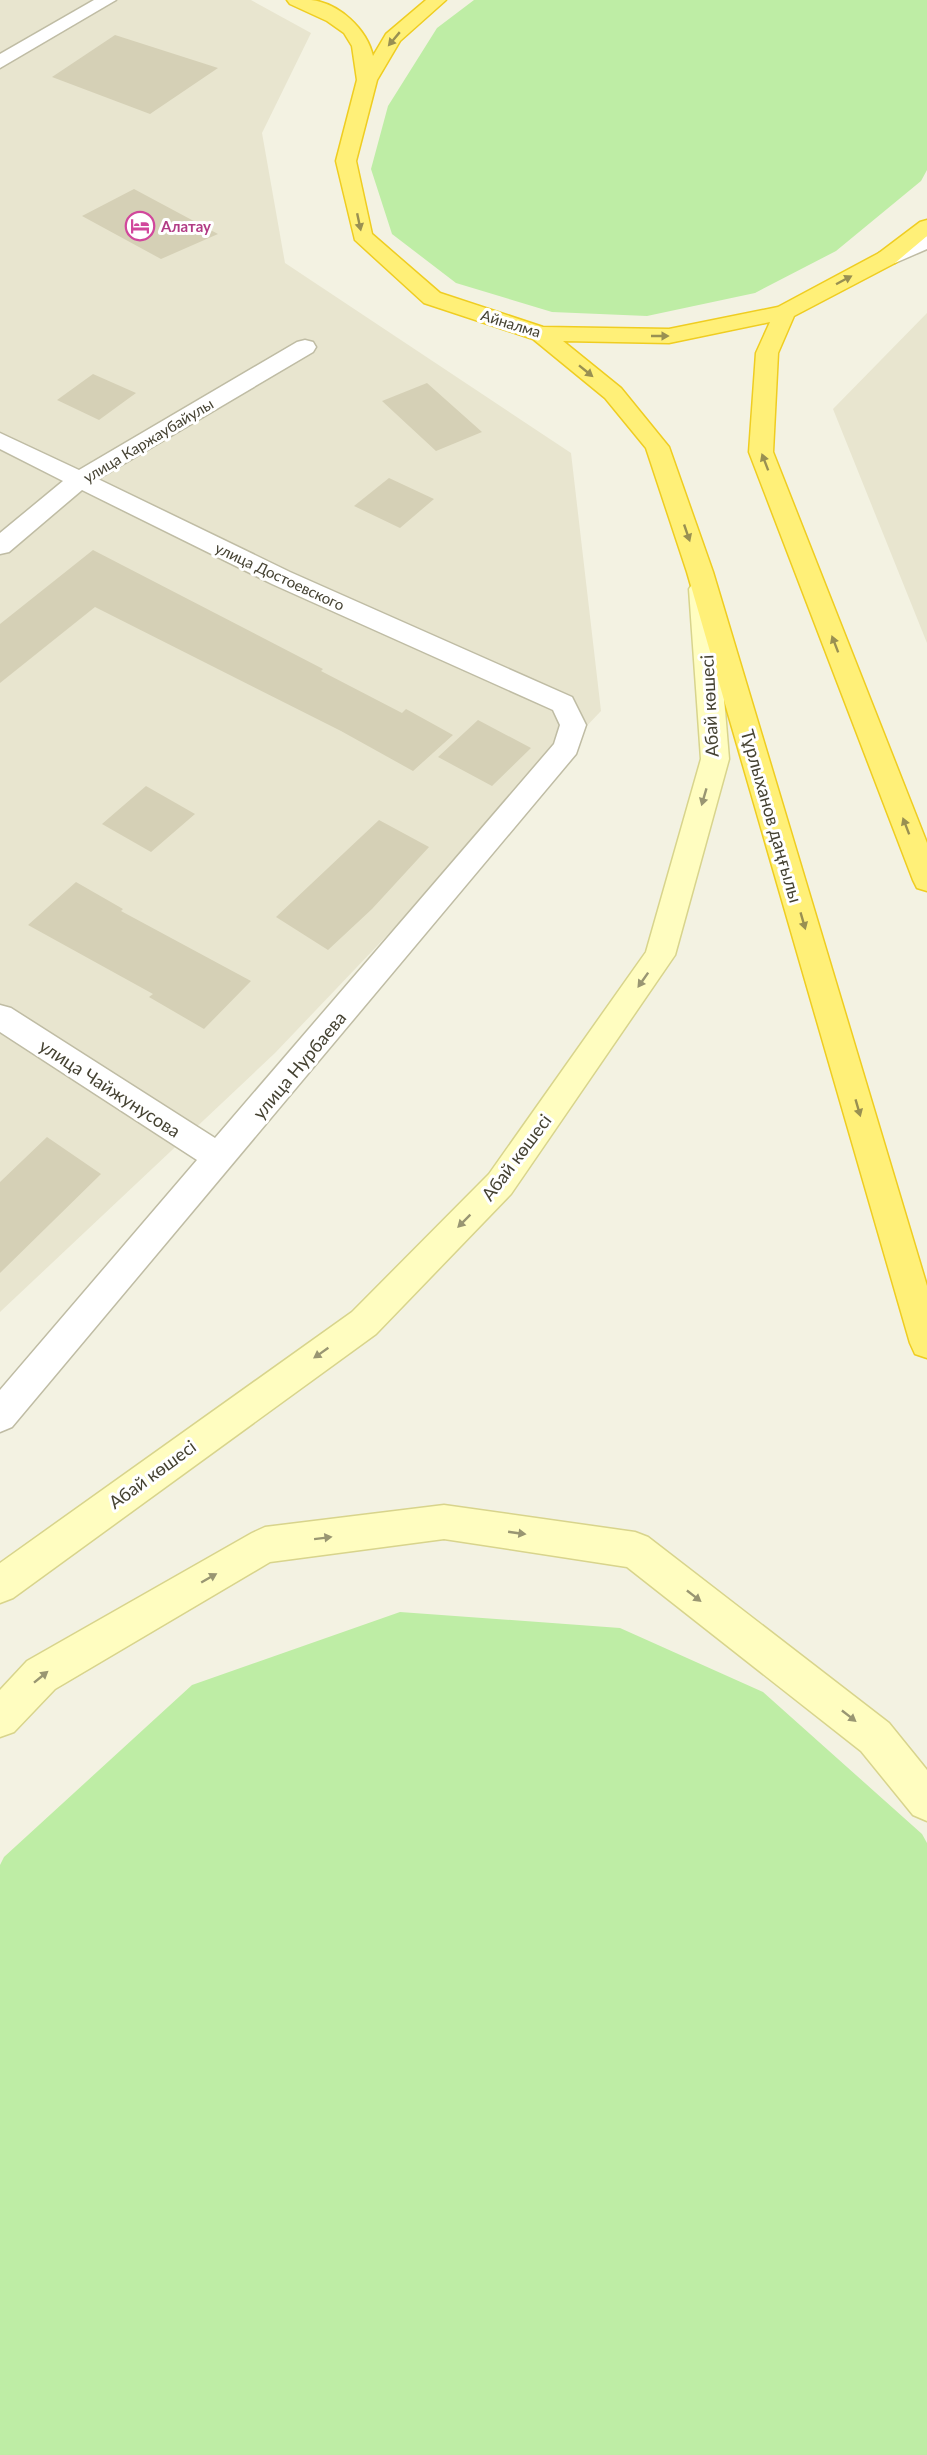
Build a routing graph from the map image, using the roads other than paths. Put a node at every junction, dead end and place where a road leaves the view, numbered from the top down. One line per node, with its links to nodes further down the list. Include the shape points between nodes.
1 (107, 0): 4 (street)
2 (296, 0): 5 (highway, via 346,25 360,44)
3 (437, 0): 5 (highway, Айналма, one-way to 5, via 393,38)
4 (0, 62)
5 (367, 80): 10 (highway, Айналма, one-way to 10, via 346,161 362,236 432,298)
6 (927, 226): 8 (highway, Айналма)
7 (927, 242): 8 (street)
8 (887, 258): 9 (highway, Айналма, one-way to 8)
9 (785, 312): 10 (highway, Айналма, one-way to 9, via 669,336); 17 (highway, one-way to 9, via 761,453 767,353)
10 (541, 334): 15 (highway, Тұрлыханов даңғылы, one-way to 15, via 613,393 657,447)
11 (305, 347): 13 (street, улица Каржаубайулы)
12 (0, 440): 13 (street, улица Достоевского)
13 (79, 480): 14 (street, улица Каржаубайулы); 16 (street, улица Достоевского, via 281,578)
14 (0, 546)
15 (700, 572): 20 (highway, Тұрлыханов даңғылы, one-way to 20); 22 (main road, Абай көшесі, one-way to 22, via 715,759 660,955 500,1184 363,1323)
16 (563, 704): 19 (street, улица Нурбаева, via 573,725 566,747)
17 (927, 880)
18 (0, 1017): 19 (street, улица Чайжунусова)
19 (220, 1158): 21 (street, улица Нурбаева)
20 (927, 1343)
21 (0, 1416)
22 (0, 1585)
23 (0, 1718): 24 (main road, one-way to 24, via 41,1675 265,1545 444,1522 635,1550 875,1737)
24 (927, 1802)

